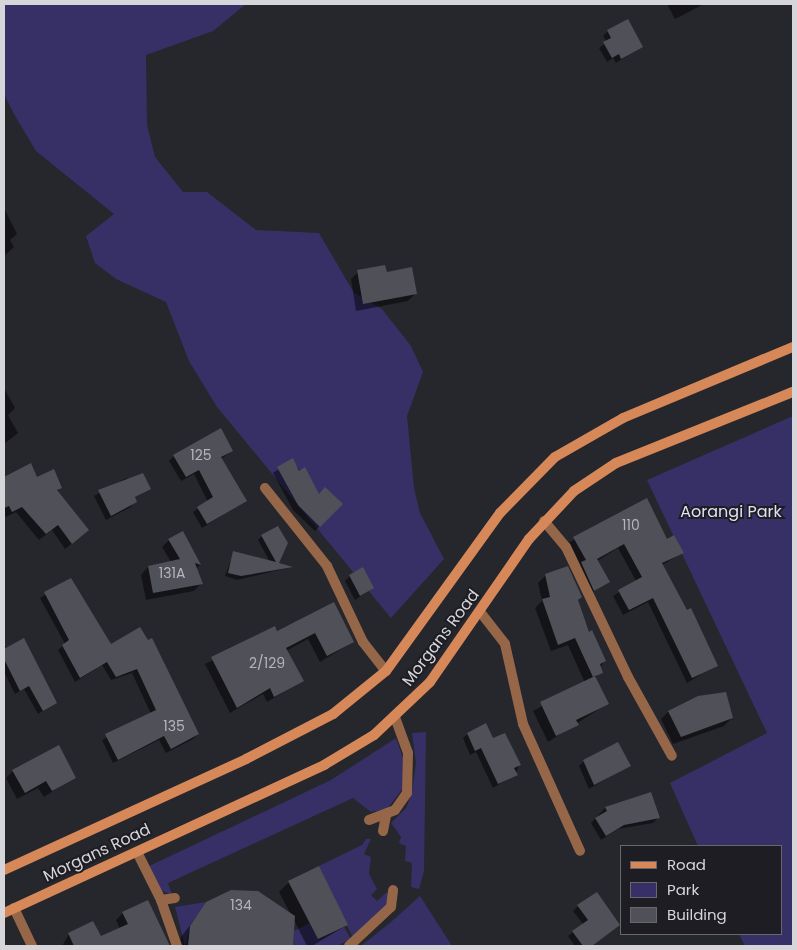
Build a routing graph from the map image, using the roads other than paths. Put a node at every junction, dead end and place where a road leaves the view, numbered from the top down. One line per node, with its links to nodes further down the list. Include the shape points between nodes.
1 (793, 347): 6 (street, Morgans Road, via 623,418 556,457 500,513)
2 (793, 392): 4 (street, Morgans Road, via 616,464 574,491)
3 (265, 488): 6 (street, via 327,566 363,642)
4 (544, 521): 5 (street, Morgans Road); 8 (street, via 566,547 628,677)
5 (481, 613): 7 (street, Morgans Road, via 430,682); 12 (street, via 505,644 523,724)
6 (386, 671): 14 (street, Morgans Road, via 361,694 292,736)
7 (395, 718): 9 (street, via 405,738 409,783 403,802); 13 (street, Morgans Road, via 324,765)
8 (672, 756)
9 (386, 816): 10 (street); 11 (street)
10 (369, 820)
11 (383, 831)
12 (580, 851)
13 (136, 852): 17 (street); 18 (street, Morgans Road)
14 (4, 870)
15 (393, 890): 21 (street, via 391,907)
16 (175, 898): 17 (street)
17 (161, 900): 20 (street)
18 (9, 910): 19 (street)
19 (32, 946)
20 (177, 946)
21 (349, 946)

